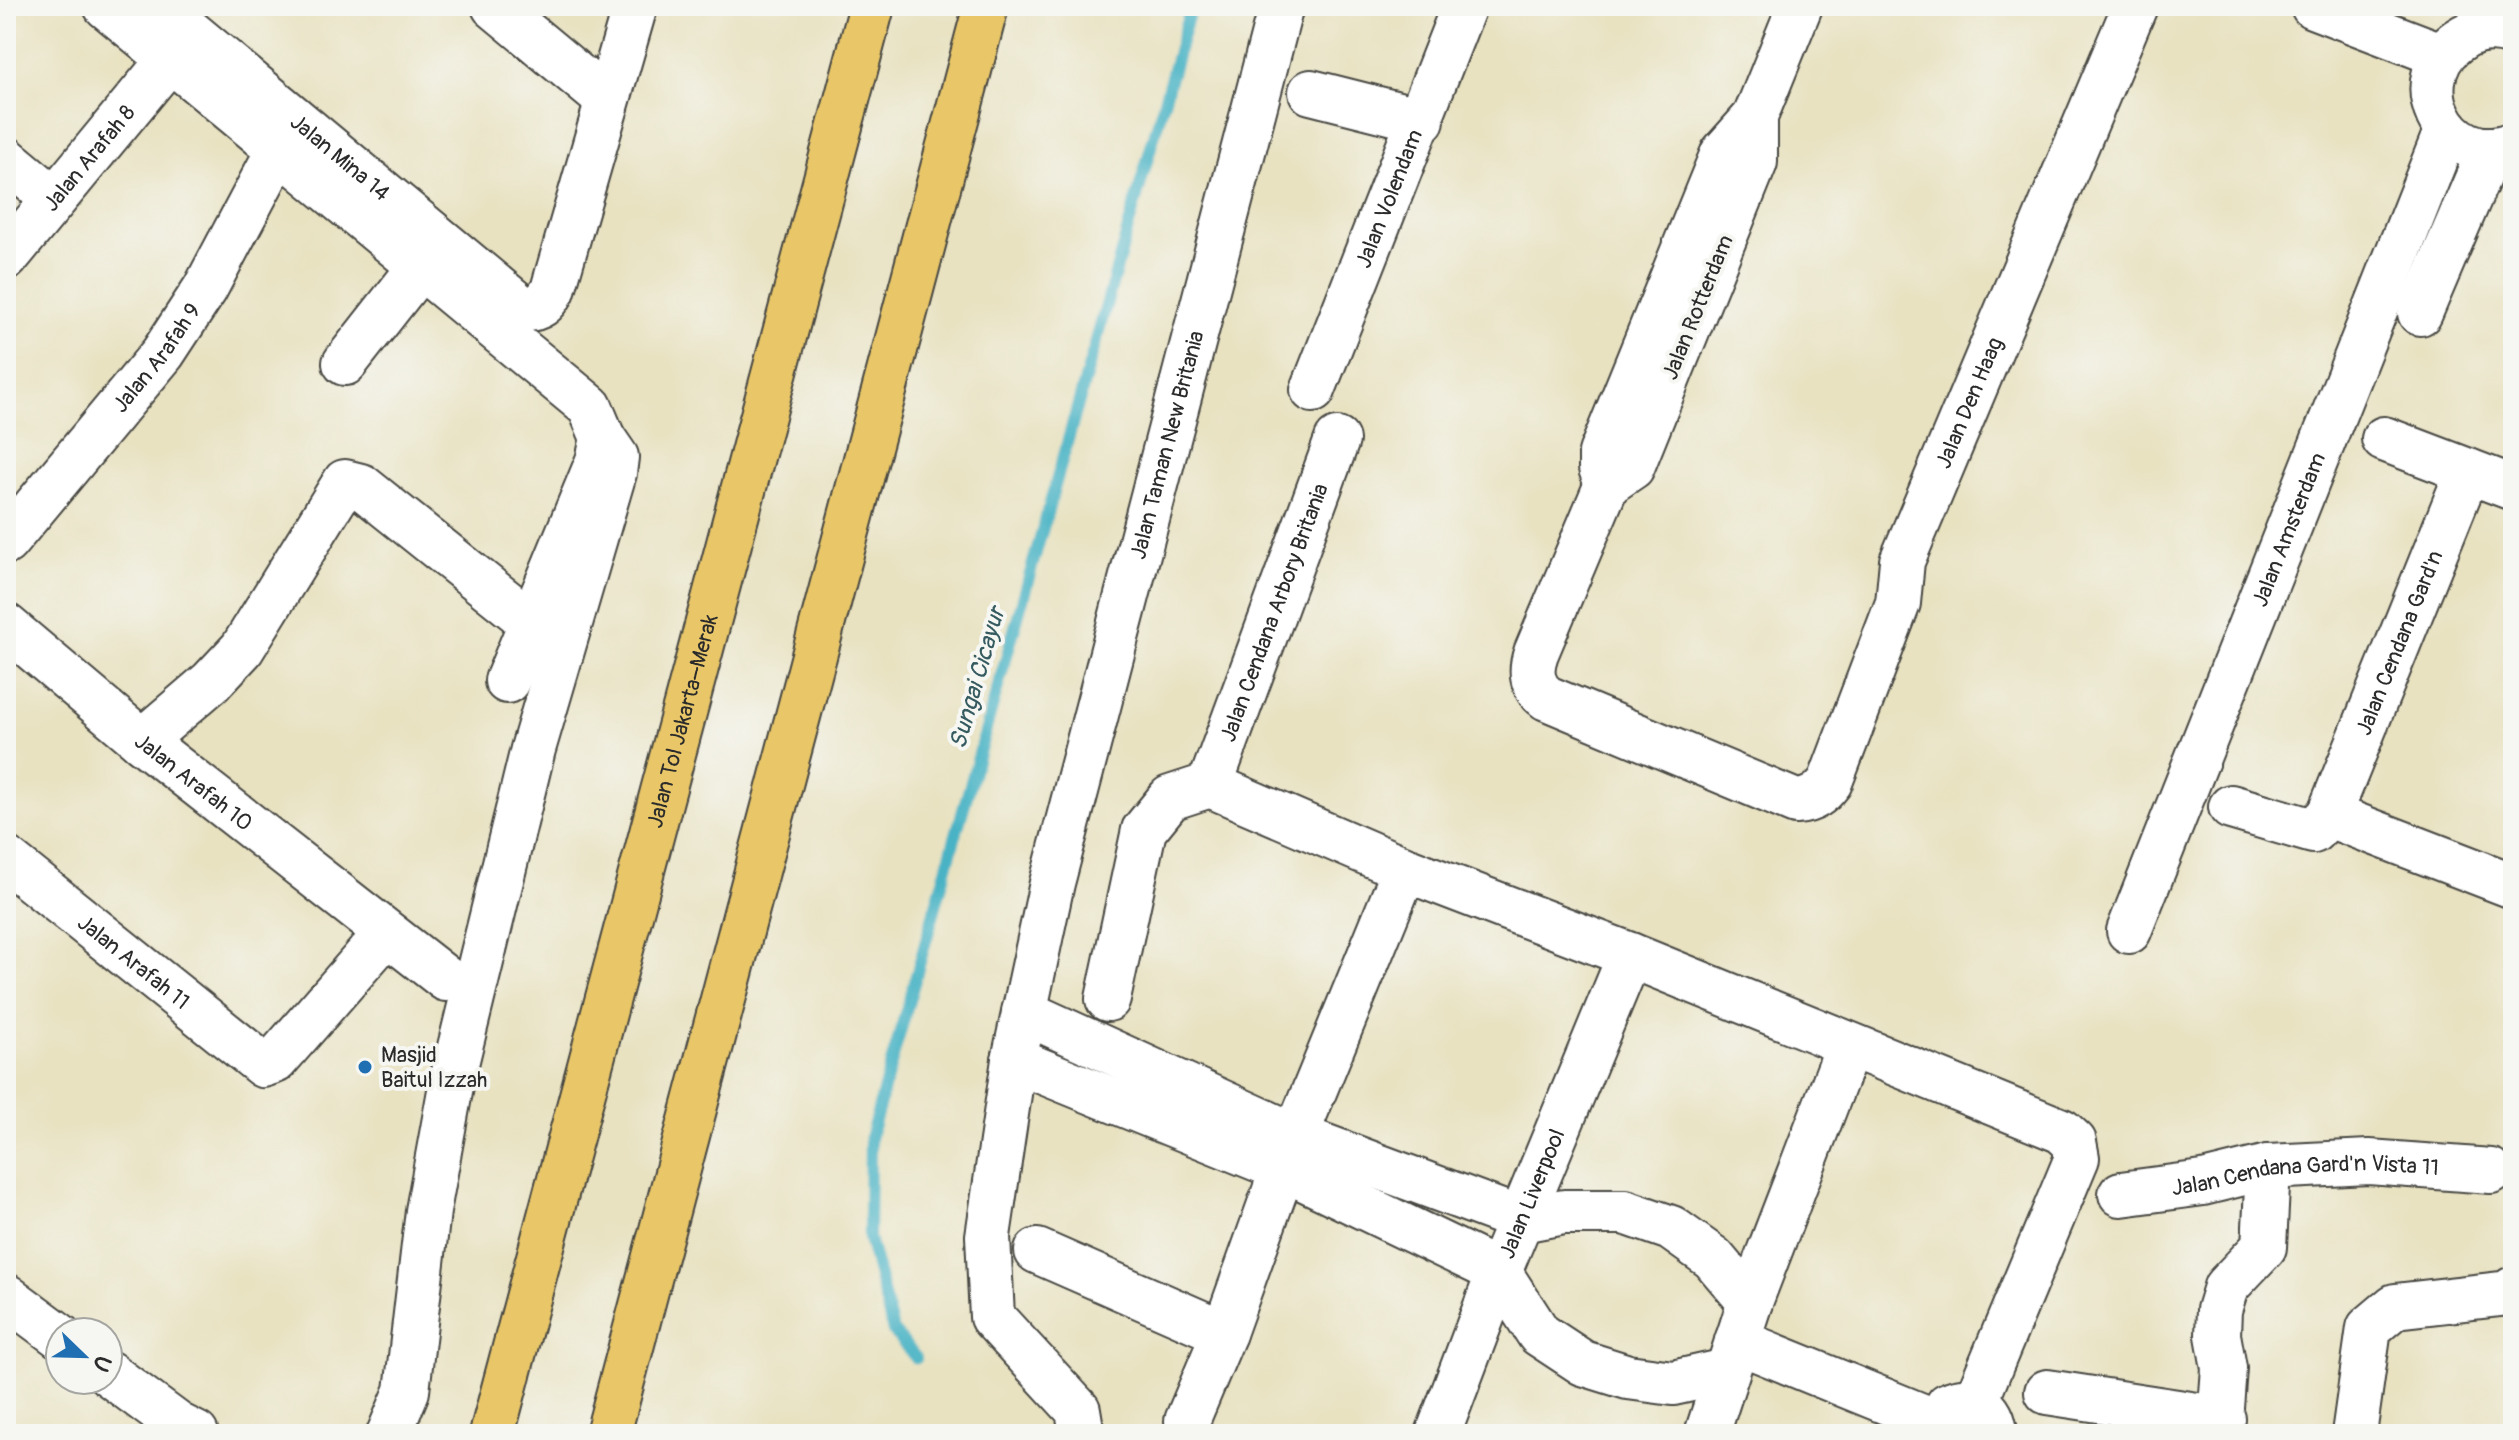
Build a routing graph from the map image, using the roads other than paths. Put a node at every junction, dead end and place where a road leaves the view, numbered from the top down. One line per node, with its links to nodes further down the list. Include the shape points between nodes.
1 (106, 6): 14 (street)
2 (159, 6): 16 (street, Jalan Mina 14, via 523,309 534,310 547,302 553,290)
3 (494, 6): 16 (street)
4 (635, 6): 16 (street)
5 (872, 6): 73 (highway, Jalan Tol Jakarta–Merak)
6 (986, 6): 74 (highway)
7 (1281, 6): 50 (street, Jalan Taman New Britania, via 1052,883)
8 (1464, 6): 17 (street, Jalan Volendam)
9 (1800, 6): 36 (street, Jalan Rotterdam, via 1755,117 1755,162 1632,467 1607,484 1536,653)
10 (2135, 6): 36 (street, Jalan Den Haag, via 1902,561 1898,603 1830,782 1813,799 1796,802 1547,698)
11 (2313, 6): 13 (street)
12 (2499, 23): 13 (street, via 2454,42)
13 (2441, 55): 18 (street, via 2431,93)
14 (171, 58): 20 (street); 22 (street, Jalan Arafah 8)
15 (1311, 92): 17 (street)
16 (607, 100)
17 (1422, 120): 27 (street, Jalan Volendam)
18 (2447, 129): 19 (street, via 2459,140); 45 (street, Jalan Amsterdam)
19 (2502, 147): 25 (street)
20 (278, 151): 24 (street); 33 (street, Jalan Arafah 9, via 205,289 163,353)
21 (6, 159): 22 (street)
22 (54, 199): 23 (street, Jalan Arafah 8)
23 (6, 258)
24 (421, 266): 26 (street); 28 (street, via 590,407)
25 (2420, 313)
26 (345, 363)
27 (1313, 390)
28 (603, 438): 34 (street); 72 (street, via 616,457 614,473 533,749 452,1080 428,1211 407,1391)
29 (2384, 439): 31 (street)
30 (1337, 440): 39 (street, Jalan Cendana Arbory Britania)
31 (2468, 471): 32 (street); 41 (street, Jalan Cendana Gard'n)
32 (2513, 488)
33 (6, 542)
34 (531, 622): 37 (street); 38 (street, via 361,486 345,482 242,649)
35 (6, 626): 38 (street, Jalan Arafah 10)
36 (1533, 678)
37 (507, 681)
38 (142, 741): 46 (street, Jalan Arafah 10)
39 (1210, 785): 43 (street); 49 (street, via 1170,798 1144,830)
40 (2231, 807): 41 (street, via 2313,831)
41 (2329, 815): 44 (street)
42 (6, 859): 46 (street, Jalan Arafah 11, via 263,1065 275,1061)
43 (1405, 869): 47 (street); 53 (street)
44 (2513, 886)
45 (2129, 931)
46 (385, 935): 48 (street, Jalan Arafah 10)
47 (1630, 955): 51 (street); 57 (street, Jalan Liverpool)
48 (446, 979)
49 (1108, 999)
50 (1024, 1012): 52 (street, Jalan Taman New Britania); 53 (street)
51 (1848, 1047): 64 (street); 67 (street, via 2062,1131 2074,1142 2077,1158)
52 (1014, 1060): 53 (street); 75 (street, Jalan Taman New Britania, via 988,1236 992,1317 1078,1410)
53 (1290, 1152): 57 (street); 59 (street); 63 (street)
54 (2268, 1167): 55 (street, Jalan Cendana Gard'n Vista 11, via 2369,1162); 56 (street, Jalan Cendana Gard'n Vista 11); 69 (street, via 2264,1247 2226,1287 2219,1310 2224,1368)
55 (2491, 1171)
56 (2121, 1194)
57 (1522, 1220): 59 (street, Jalan Liverpool); 64 (street, via 1564,1212 1625,1212 1671,1228 1713,1258)
58 (1037, 1251): 63 (street)
59 (1499, 1272): 64 (street, via 1539,1334 1583,1363 1628,1377 1673,1383); 76 (street, Jalan Liverpool)
60 (2513, 1289): 78 (street, via 2395,1306 2369,1328)
61 (6, 1296): 62 (street)
62 (44, 1324)
63 (1224, 1333): 68 (street)
64 (1738, 1338): 70 (street); 77 (street)
65 (124, 1385): 71 (street)
66 (2047, 1392): 69 (street)
67 (1986, 1418): 70 (street, via 1951,1402)
68 (1187, 1421)
69 (2221, 1427)
70 (1934, 1428)
71 (196, 1434)
72 (389, 1434)
73 (492, 1434)
74 (608, 1434)
75 (1082, 1434)
76 (1438, 1434)
77 (1707, 1434)
78 (2354, 1434)

